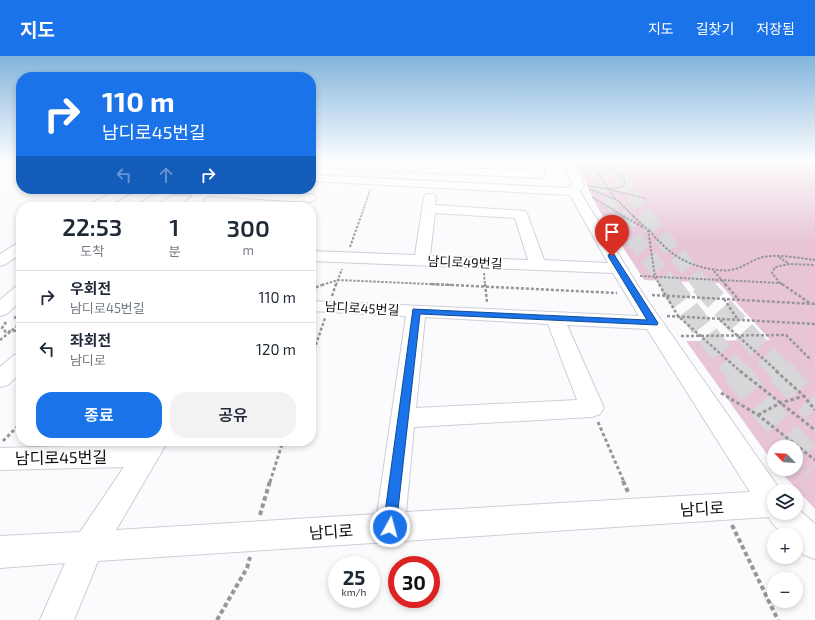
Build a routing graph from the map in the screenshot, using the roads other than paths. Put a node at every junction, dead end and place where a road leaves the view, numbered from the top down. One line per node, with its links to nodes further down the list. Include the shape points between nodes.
1 (432, 188): 13 (street)
2 (576, 188): 19 (street)
3 (120, 194): 9 (street)
4 (164, 194): 10 (street)
5 (202, 194): 11 (street)
6 (238, 194): 8 (street)
7 (277, 194): 8 (street)
8 (271, 196): 12 (street)
9 (105, 202)
10 (151, 202)
11 (193, 202)
12 (266, 202)
13 (429, 209): 16 (street); 18 (street, via 521,214)
14 (16, 250): 17 (street)
15 (316, 256): 16 (street, 남디로49번길)
16 (422, 260): 18 (street, 남디로49번길)
17 (0, 261)
18 (538, 265): 19 (street, 남디로49번길)
19 (626, 280): 25 (street)
20 (16, 296): 22 (street)
21 (316, 306): 23 (street, 남디로45번길)
22 (0, 310)
23 (416, 311): 24 (street, 남디로45번길); 28 (street)
24 (555, 318): 25 (street, 남디로45번길); 28 (street, via 592,408)
25 (655, 325): 32 (street)
26 (16, 365): 27 (street)
27 (0, 379)
28 (403, 418): 35 (street)
29 (151, 448): 30 (street, 남디로45번길); 37 (street)
30 (70, 449): 31 (street, 남디로45번길)
31 (0, 459)
32 (767, 493)
33 (767, 507): 35 (street, 남디로, via 723,507)
34 (790, 520): 36 (street)
35 (390, 527): 37 (street, 남디로)
36 (815, 544)
37 (89, 546): 38 (street, 남디로); 39 (street)
38 (0, 552)
39 (57, 620)

